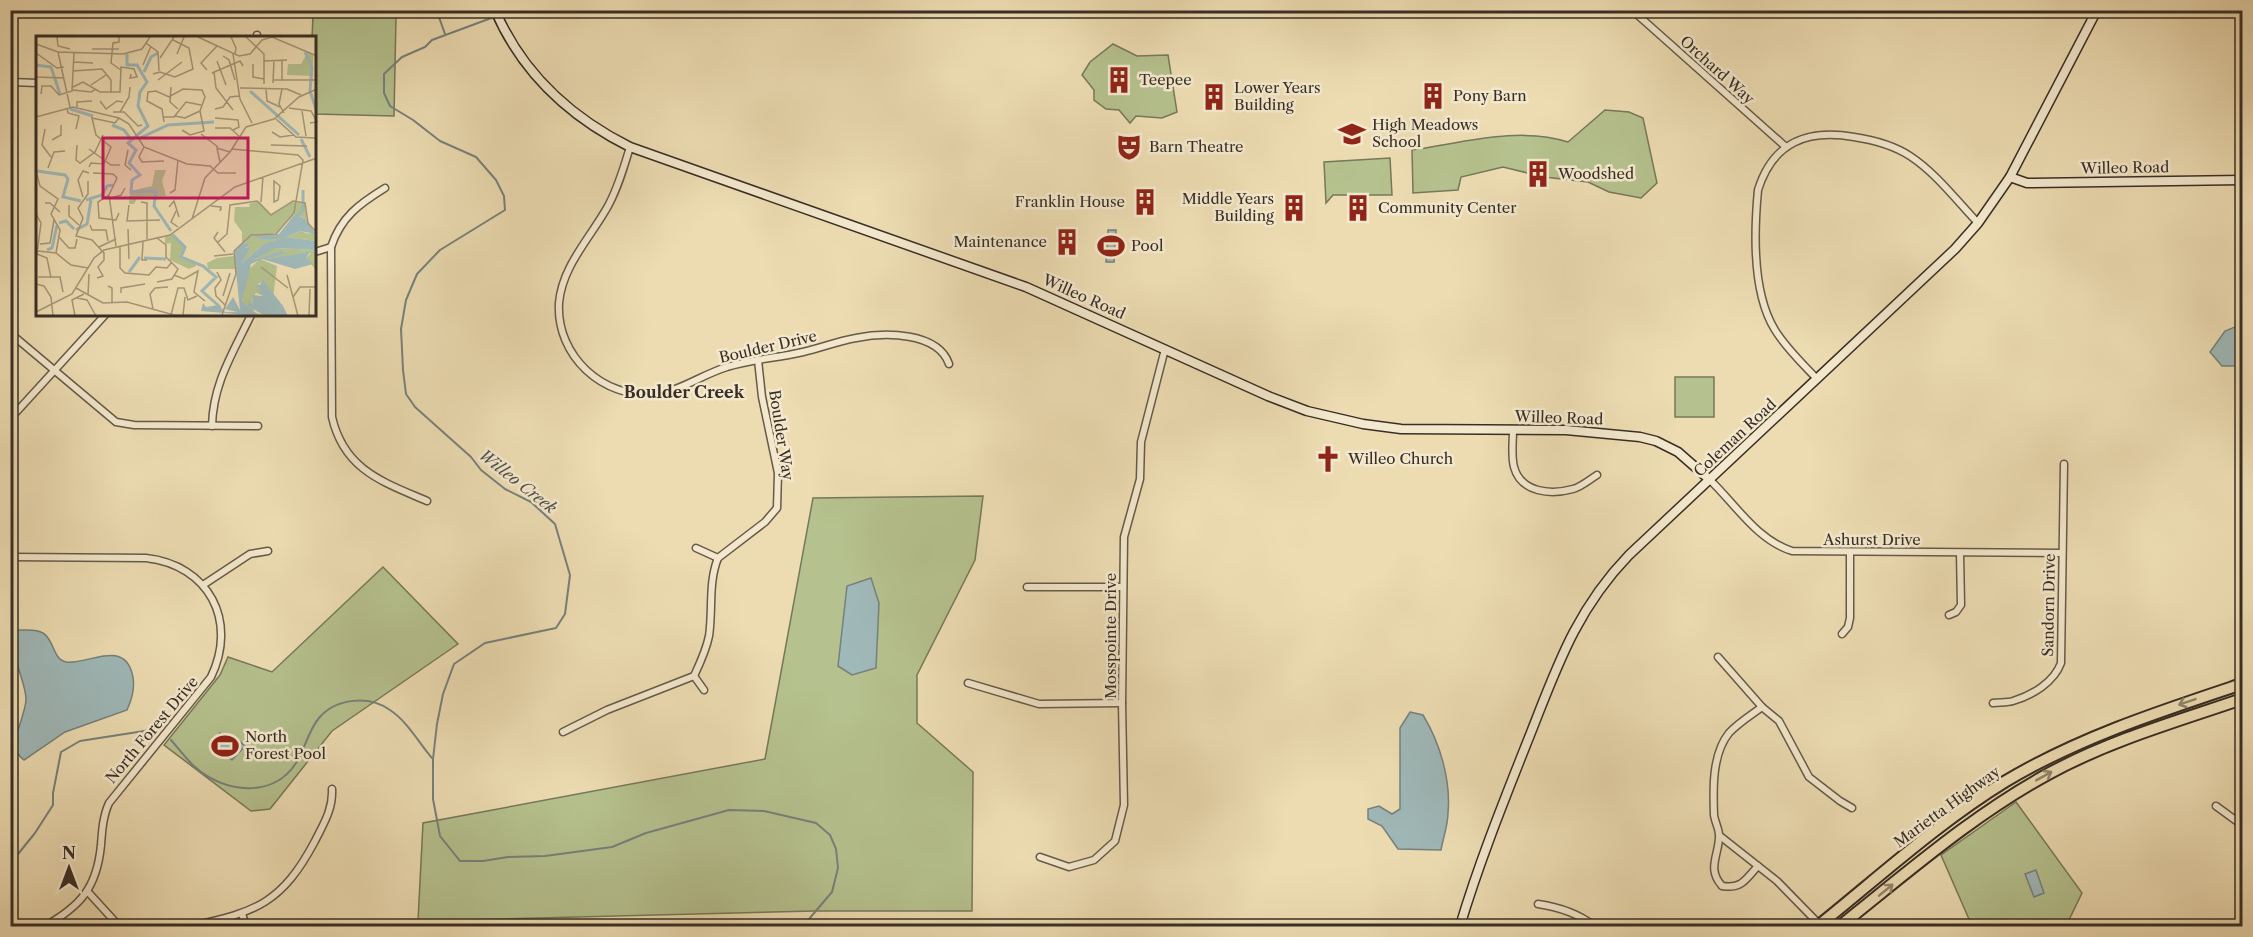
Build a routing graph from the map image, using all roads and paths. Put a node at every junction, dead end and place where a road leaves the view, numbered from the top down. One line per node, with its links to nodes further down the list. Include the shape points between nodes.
1 (1632, 10): 7 (street, Orchard Way)
2 (2097, 10): 8 (street, Coleman Road)
3 (496, 12): 6 (street, Willeo Road, via 536,78 571,111)
4 (10, 82): 5 (street)
5 (36, 83)
6 (630, 147): 17 (street, Willeo Road, via 1026,287); 18 (street, Boulder Drive, via 610,203 562,285 560,320 571,353 602,383 642,394 669,391 725,367)
7 (1786, 147): 11 (street, via 1805,137 1827,134 1891,146 1926,168); 21 (street, via 1768,166 1758,190 1758,282 1775,331)
8 (2010, 177): 9 (street, Willeo Road, via 2027,183); 11 (street, Coleman Road)
9 (2242, 180)
10 (385, 188): 12 (street, via 350,212)
11 (1978, 224): 21 (street, Coleman Road)
12 (331, 247): 13 (street); 29 (street, via 332,409 337,435 363,470)
13 (316, 252)
14 (104, 316): 20 (street)
15 (251, 316): 23 (street, via 218,387)
16 (10, 333): 20 (street)
17 (1165, 349): 25 (street, Willeo Road, via 1287,404 1341,420 1401,429); 39 (street, Mosspointe Drive, via 1141,442 1140,479 1124,537)
18 (758, 360): 19 (street, Boulder Drive, via 886,335 932,344 943,352); 36 (street, Boulder Way, via 778,473 777,508)
19 (949, 364)
20 (56, 371): 22 (street); 23 (street, via 116,422)
21 (1817, 379): 28 (street, Coleman Road)
22 (10, 419)
23 (212, 426): 24 (street)
24 (258, 426)
25 (1513, 430): 27 (street, via 1515,469 1530,487 1542,492 1574,489); 28 (street, Willeo Road, via 1586,431 1649,439 1678,452)
26 (2064, 464): 34 (street, Sandorn Drive)
27 (1597, 475)
28 (1710, 480): 32 (street, Ashurst Drive, via 1759,532 1782,548); 67 (street, Coleman Road, via 1615,570 1578,621 1503,805)
29 (427, 501)
30 (696, 548): 36 (street)
31 (268, 551): 37 (street, via 250,554)
32 (1850, 552): 33 (street, Ashurst Drive); 41 (street, via 1850,618)
33 (1960, 553): 34 (street, Ashurst Drive); 40 (street, via 1961,605)
34 (2061, 553): 49 (street, Sandorn Drive, via 2062,652 2057,673 2050,682 2012,701)
35 (10, 557): 37 (street, North Forest Drive, via 158,560 179,567)
36 (718, 558): 43 (street, via 713,571 709,636)
37 (203, 585): 59 (street, North Forest Drive, via 221,625 216,667 206,685 109,802 98,867)
38 (1027, 587): 39 (street)
39 (1123, 587): 48 (street, Mosspointe Drive)
40 (1949, 615)
41 (1842, 634)
42 (1718, 657): 50 (street)
43 (694, 676): 46 (street); 51 (street)
44 (968, 683): 48 (street, via 1039,704)
45 (2242, 684): 62 (highway, Marietta Highway, one-way to 62, via 2107,731 2024,771 1952,819)
46 (704, 690)
47 (2242, 699): 69 (highway, Marietta Highway, one-way to 47, via 1955,834 2039,779 2108,746)
48 (1122, 703): 57 (street, Mosspointe Drive, via 1124,805 1114,841 1094,860 1069,867)
49 (1993, 703)
50 (1762, 707): 54 (street, via 1779,721 1809,777); 56 (street, via 1731,731 1720,750 1714,818)
51 (563, 732)
52 (332, 789): 61 (street, via 331,810 298,870 276,895)
53 (2216, 806): 55 (street)
54 (1852, 807)
55 (2242, 825)
56 (1720, 836): 58 (street); 58 (street, via 1714,870 1722,886 1741,885)
57 (1040, 857)
58 (1758, 866): 62 (street, via 1794,897)
59 (88, 892): 63 (street, North Forest Drive); 64 (street)
60 (1538, 904): 68 (street, via 1555,907)
61 (242, 914): 65 (street); 66 (street)
62 (1819, 926)
63 (45, 927)
64 (119, 927)
65 (191, 927)
66 (246, 927)
67 (1461, 927)
68 (1594, 927)
69 (1840, 927)

